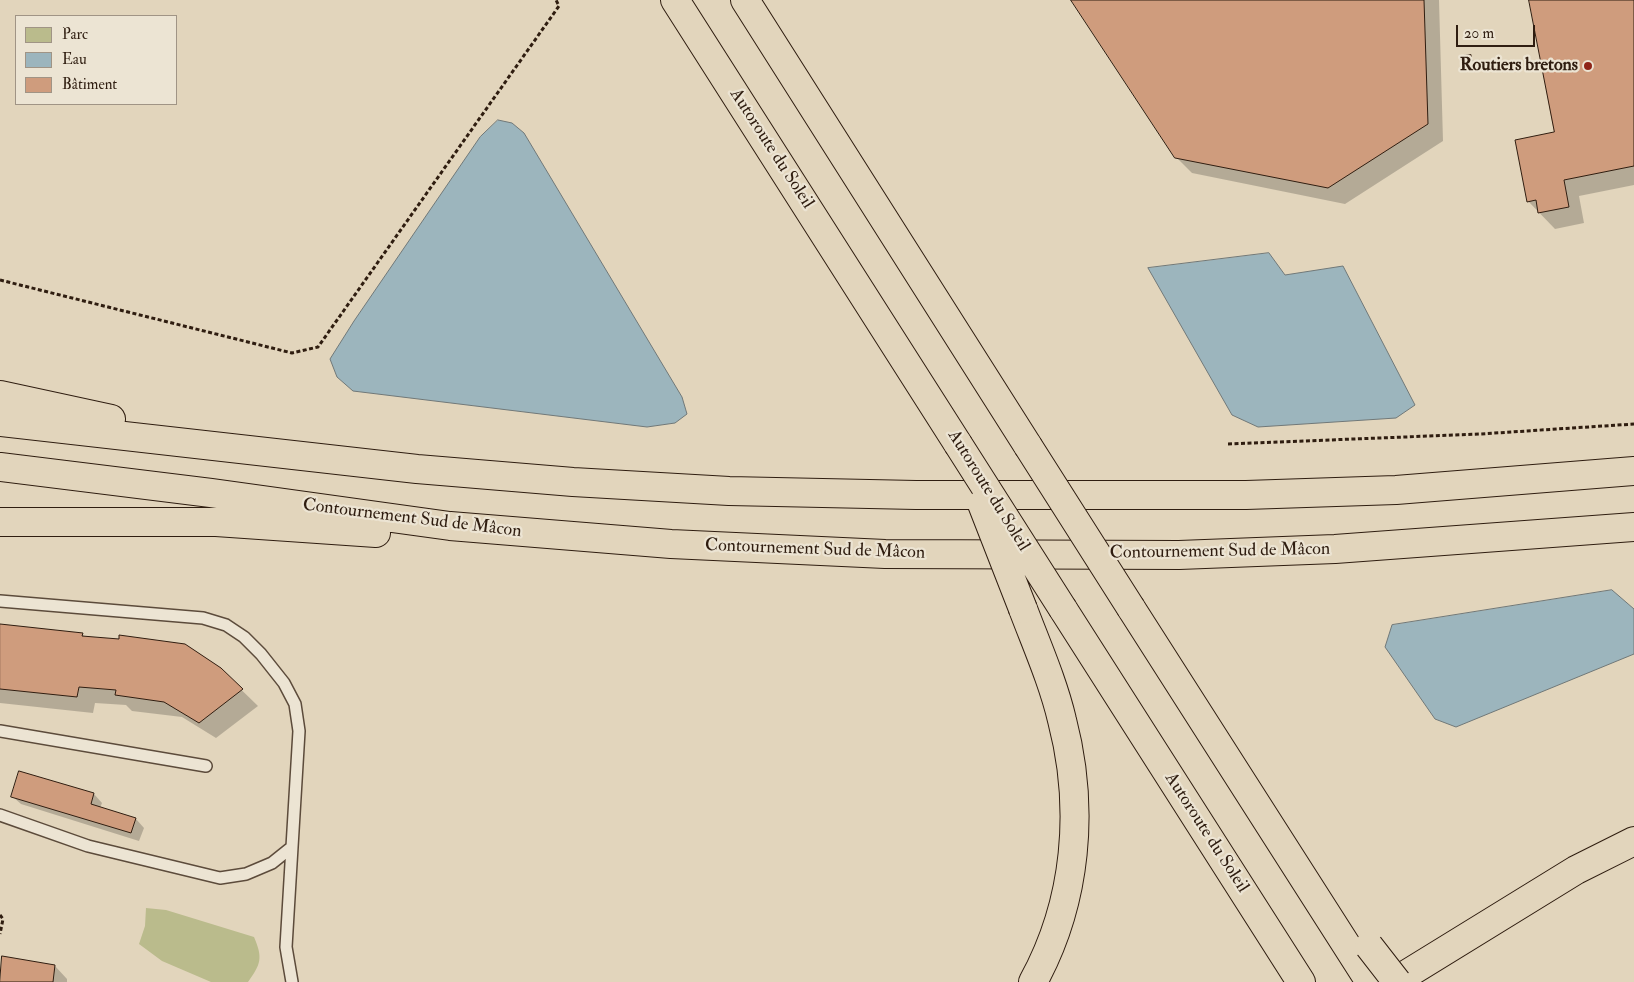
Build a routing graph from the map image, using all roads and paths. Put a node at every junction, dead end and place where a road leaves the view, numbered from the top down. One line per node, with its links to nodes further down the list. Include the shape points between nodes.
1 (556, 0): 4 (path, via 559,6 318,347 292,353)
2 (675, 0): 8 (highway, Autoroute du Soleil)
3 (746, 0): 24 (highway, bridge, via 1234,769)
4 (0, 280)
5 (0, 395): 10 (highway)
6 (0, 422): 10 (highway)
7 (1634, 424): 9 (path)
8 (958, 444): 26 (highway, bridge, via 1050,679 1070,756 1075,829 1069,886); 27 (highway, Autoroute du Soleil, bridge)
9 (1228, 444)
10 (260, 451): 12 (highway, via 573,482 729,491 916,496 1246,495 1396,490)
11 (0, 467): 14 (highway, Contournement Sud de Mâcon)
12 (1634, 471)
13 (0, 522): 14 (highway, via 216,522 388,534)
14 (450, 526): 15 (highway, Contournement Sud de Mâcon, via 653,543 885,554 1169,555 1335,549)
15 (1634, 526)
16 (0, 601): 21 (lane, via 203,618 226,625 244,637 284,683 295,704 299,731)
17 (0, 731): 18 (lane)
18 (206, 766)
19 (0, 816): 21 (lane, via 88,846 220,878 246,874 272,863)
20 (1634, 841): 29 (highway, via 1576,870)
21 (292, 847): 25 (lane, via 286,947)
22 (0, 915): 23 (path, via 3,919)
23 (0, 934)
24 (1361, 951): 28 (highway); 29 (highway, bridge)
25 (292, 982)
26 (1033, 982)
27 (1301, 982)
28 (1370, 982)
29 (1395, 982)

